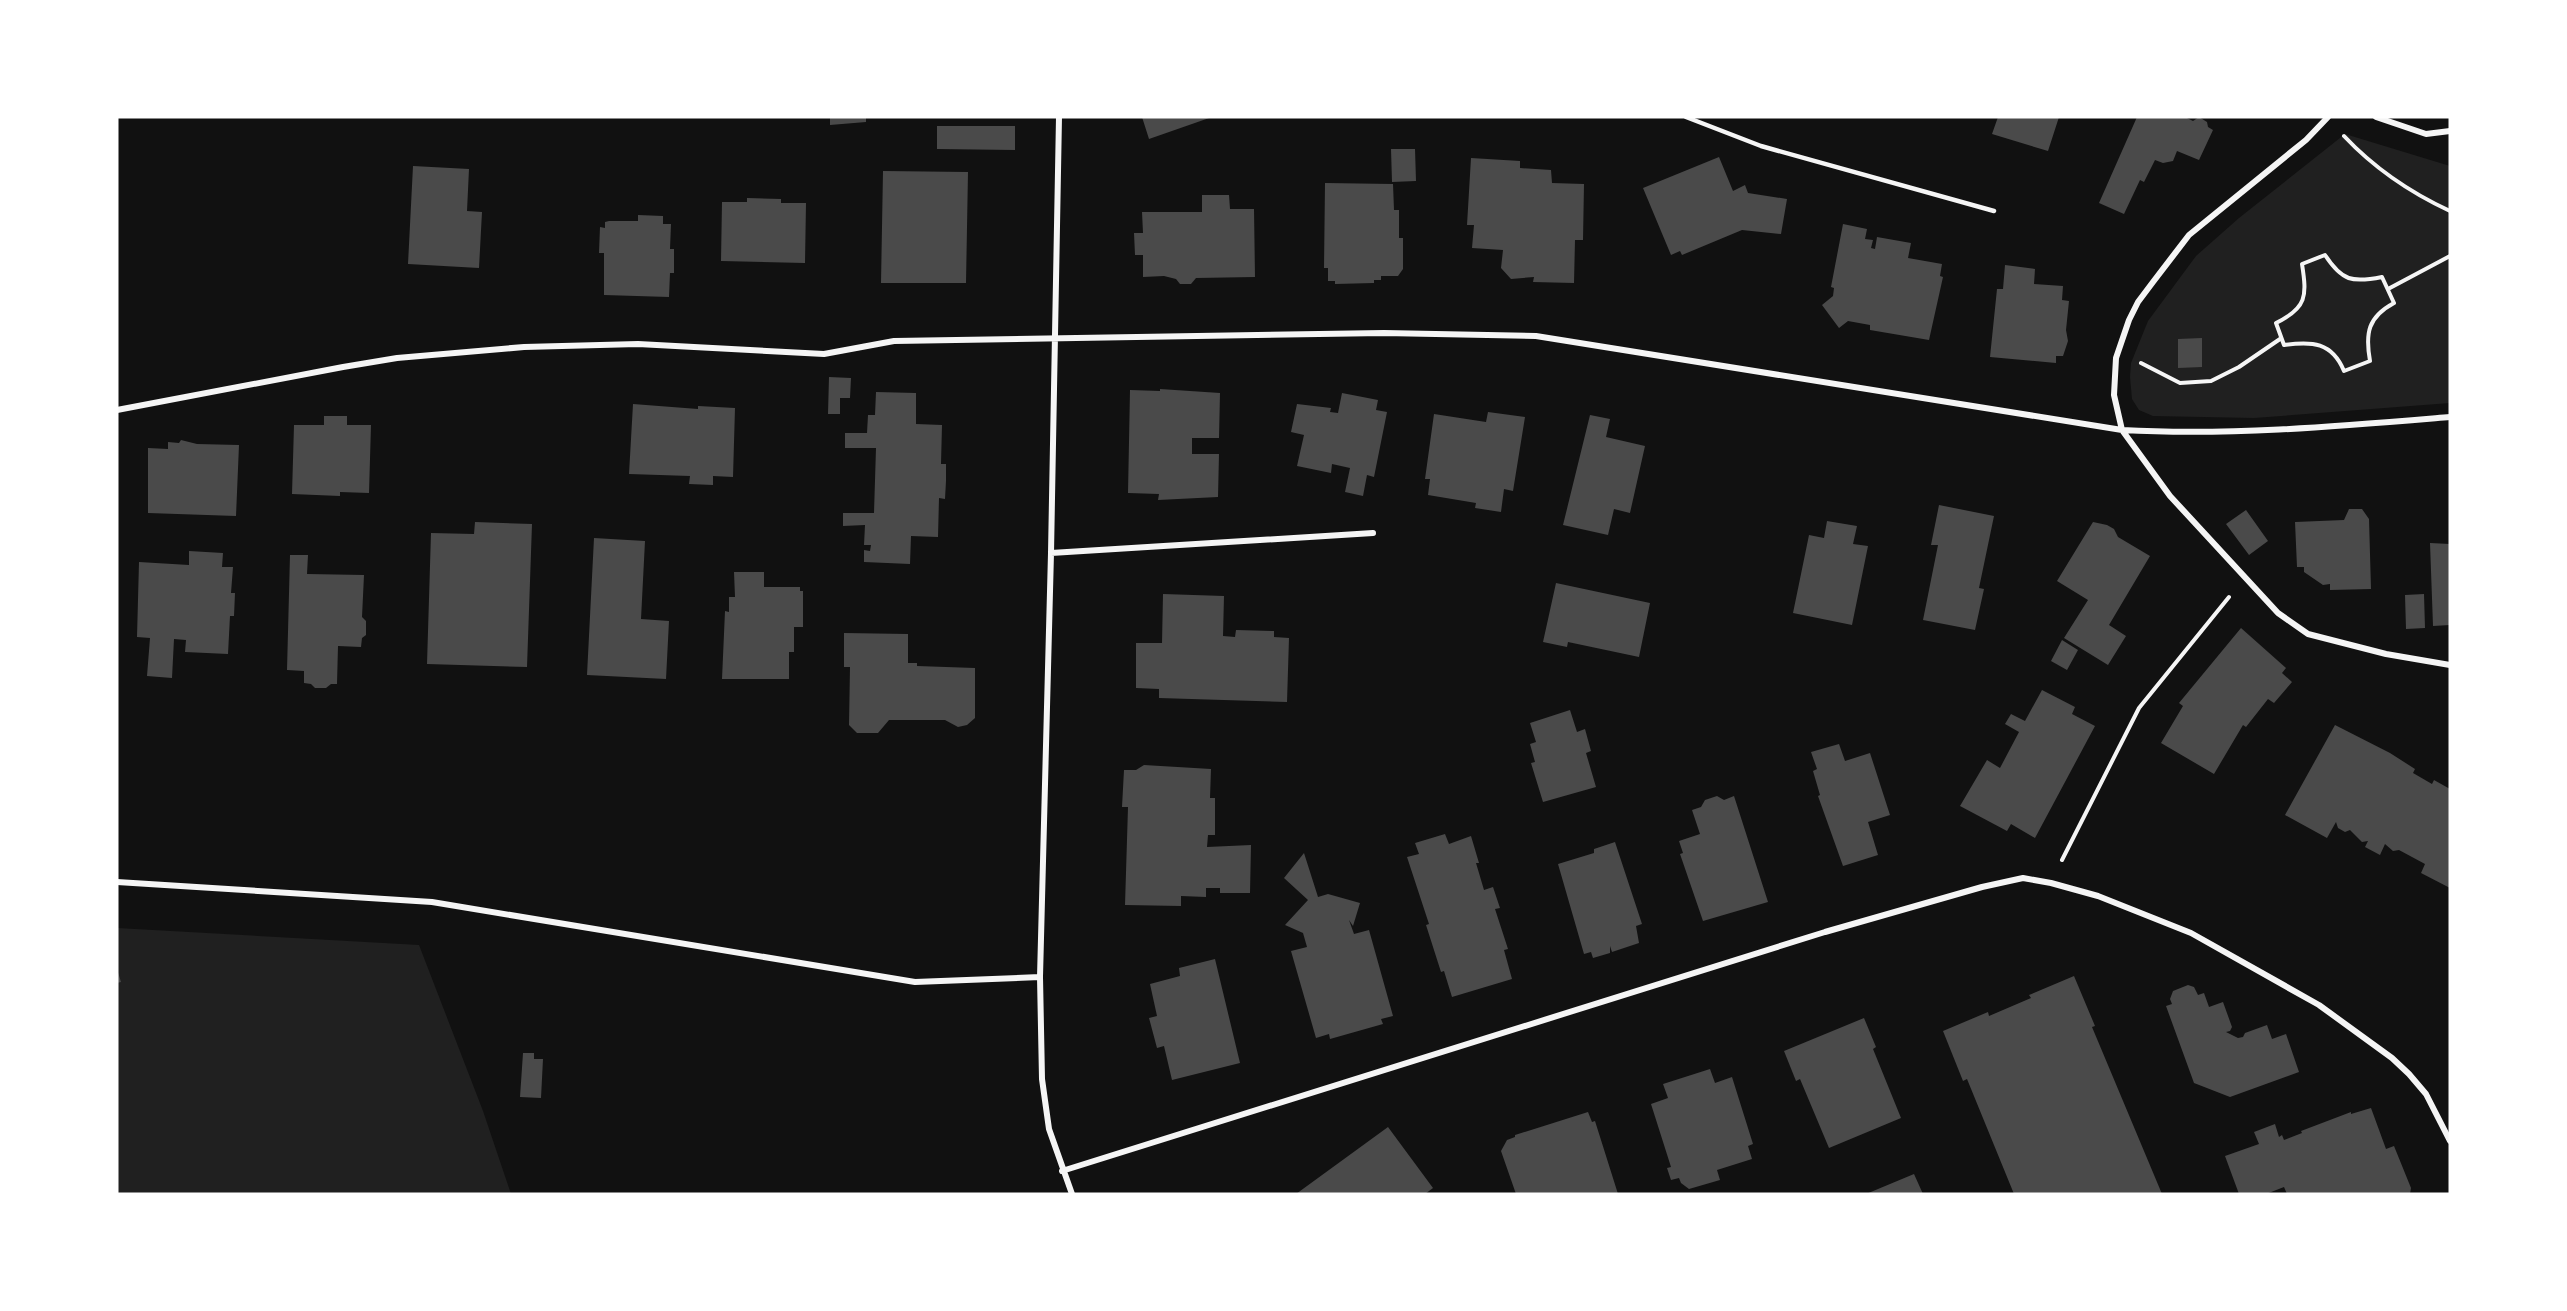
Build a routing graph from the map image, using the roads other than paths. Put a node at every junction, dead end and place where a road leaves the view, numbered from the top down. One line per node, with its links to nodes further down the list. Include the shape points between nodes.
1 (1059, 117): 7 (street)
2 (1686, 117): 6 (lane, via 1761,146)
3 (2327, 117): 10 (street, via 2306,140 2189,235 2138,302 2118,354 2114,395)
4 (2376, 117): 5 (street, via 2426,134)
5 (2450, 131)
6 (1994, 211)
7 (1055, 338): 8 (street, via 894,341 824,354 638,344 524,346 397,358); 10 (street, via 1384,333 1536,336); 12 (street)
8 (117, 410)
9 (2450, 417): 10 (street, via 2279,428)
10 (2122, 430): 13 (street, via 2170,496 2244,578 2278,613 2307,634 2386,654)
11 (1373, 534): 12 (street)
12 (1051, 553): 15 (street)
13 (2450, 664)
14 (117, 882): 15 (street, via 432,902 915,982)
15 (1040, 977): 17 (street, via 1042,1079 1048,1129)
16 (2450, 1141): 17 (street, via 2426,1095 2409,1074 2319,1005 2191,933 2098,896 2023,878 1836,929)
17 (1062, 1171): 18 (street)
18 (1072, 1194)

